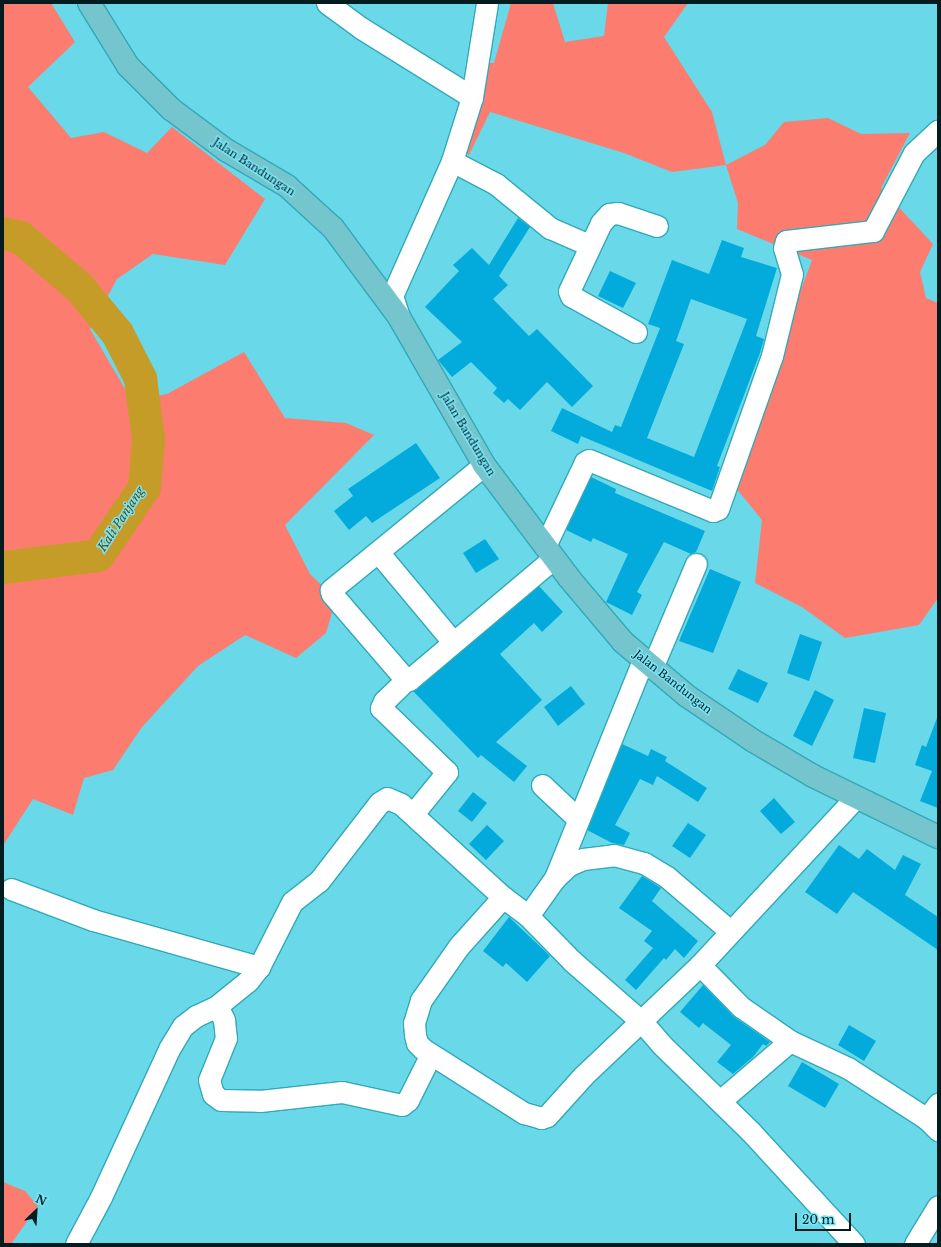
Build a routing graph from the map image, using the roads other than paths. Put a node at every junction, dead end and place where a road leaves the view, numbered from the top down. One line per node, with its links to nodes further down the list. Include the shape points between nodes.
1 (89, 3): 9 (main road, Jalan Bandungan, via 133,71 183,119 226,150 287,186 318,212)
2 (327, 3): 4 (street, via 361,28)
3 (487, 3): 4 (street)
4 (472, 97): 6 (street)
5 (938, 131): 13 (street, via 914,153 874,231 786,241 784,248 792,270 772,356 718,509 713,511 589,460 585,462)
6 (452, 160): 8 (street, via 496,184 550,228); 9 (street, via 392,296)
7 (657, 226): 8 (street, via 618,213 609,214 600,223)
8 (589, 245): 10 (street, via 569,294)
9 (399, 317): 11 (main road, Jalan Bandungan)
10 (636, 332)
11 (484, 465): 12 (street); 13 (main road, Jalan Bandungan)
12 (378, 552): 15 (street); 17 (street, via 331,592)
13 (549, 552): 15 (street); 16 (main road, Jalan Bandungan, via 623,642)
14 (696, 564): 16 (street)
15 (453, 642): 17 (street)
16 (648, 664): 19 (main road, Jalan Bandungan, via 687,696 752,740); 21 (street)
17 (406, 680): 20 (street, via 384,701 381,708 447,772)
18 (542, 785): 21 (street)
19 (855, 798): 22 (main road, Jalan Bandungan); 27 (street)
20 (413, 814): 25 (street); 29 (street, via 392,798 384,798 378,803 319,881 301,893 289,906)
21 (577, 818): 23 (street)
22 (938, 837)
23 (555, 878): 26 (street); 27 (street, via 569,865 583,859 614,855 629,857 667,877)
24 (11, 889): 29 (street, via 79,916)
25 (503, 897): 26 (street); 33 (street, via 459,946 421,1000 414,1023 415,1035 417,1043)
26 (528, 916): 31 (street, via 572,961)
27 (730, 931): 28 (street)
28 (700, 965): 31 (street); 32 (street, via 741,1008)
29 (259, 967): 30 (street, via 248,981)
30 (217, 1006): 33 (street, via 224,1020 226,1038 209,1080 213,1094 221,1100 260,1101 342,1092 402,1105 408,1100); 38 (street, via 190,1019 176,1037 101,1197)
31 (642, 1022): 33 (street, via 583,1076 550,1113 541,1118 524,1113); 34 (street)
32 (790, 1041): 34 (street); 35 (street, via 848,1068)
33 (431, 1054)
34 (720, 1101): 37 (street)
35 (934, 1118)
36 (938, 1206): 39 (street)
37 (846, 1242)
38 (76, 1244)
39 (915, 1244)

